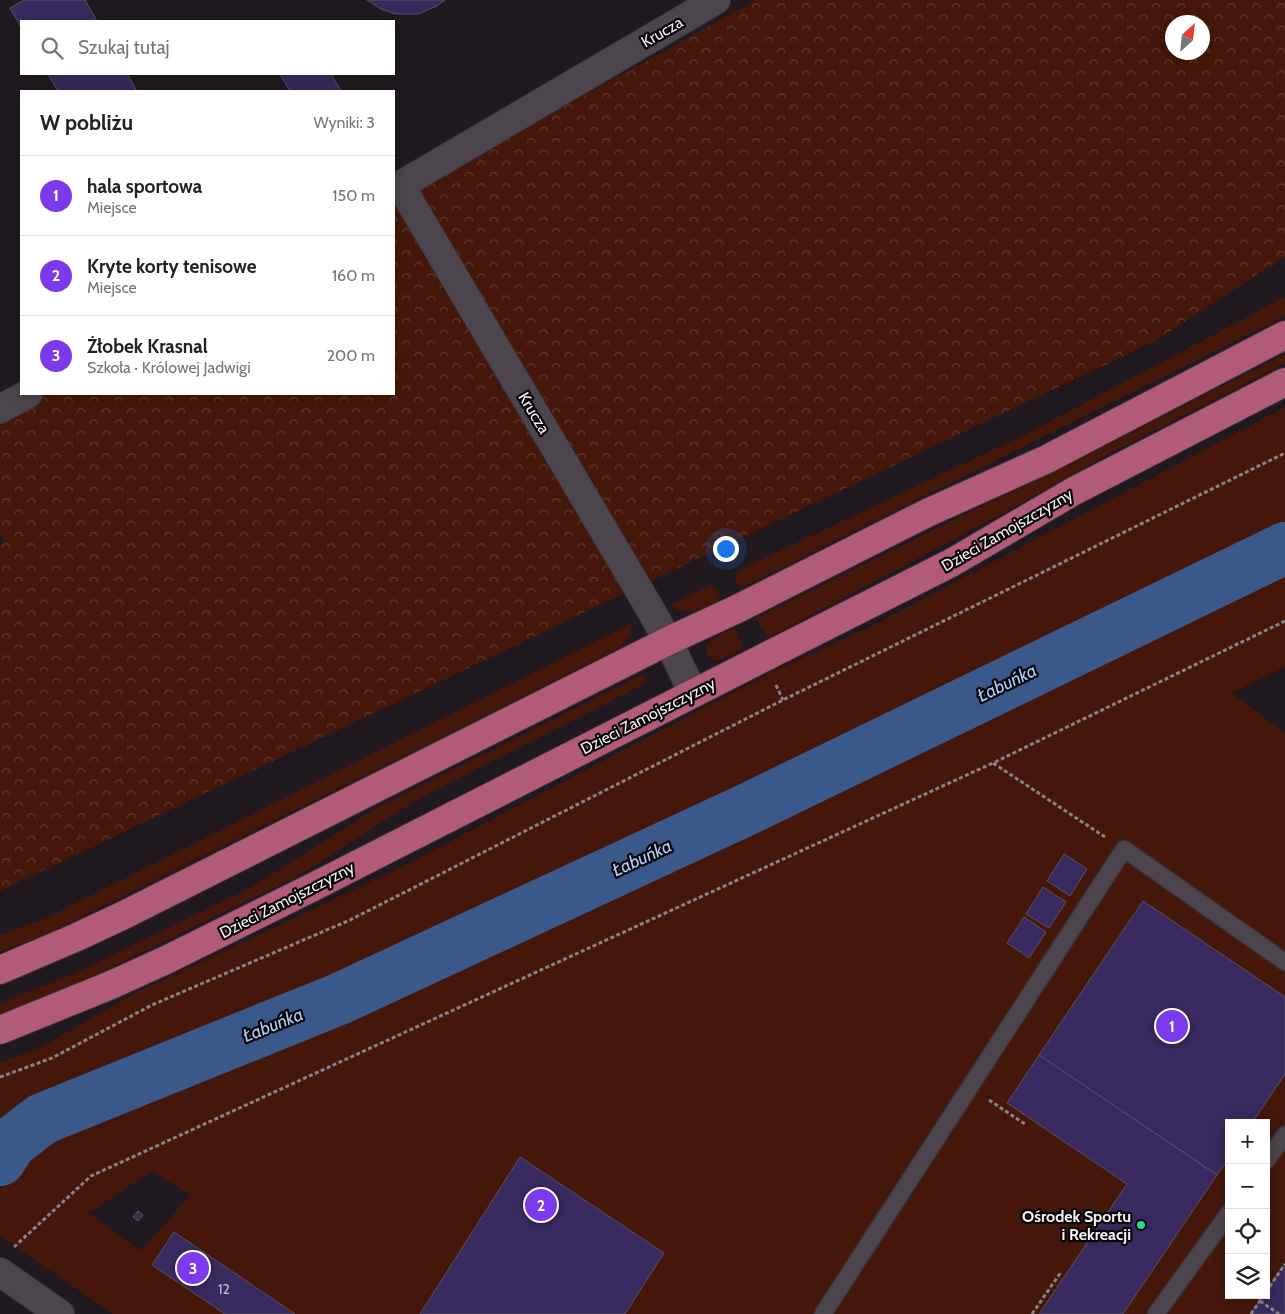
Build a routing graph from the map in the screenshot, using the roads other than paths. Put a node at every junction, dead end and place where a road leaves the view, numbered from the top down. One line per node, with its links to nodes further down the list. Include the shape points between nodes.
1 (716, 0): 2 (street, Krucza)
2 (397, 187): 7 (street, Krucza)
3 (1285, 335): 7 (main road, via 1047,459 927,513)
4 (1285, 382): 8 (main road, Dzieci Zamojszczyzny, via 1074,491 951,564)
5 (26, 395): 6 (street)
6 (0, 409)
7 (668, 641): 8 (street, Krucza); 10 (main road, via 124,915)
8 (693, 693): 11 (main road, Dzieci Zamojszczyzny, via 166,960)
9 (1285, 962): 17 (lane, via 1124,849)
10 (0, 970)
11 (0, 1030)
12 (1285, 1135): 13 (lane)
13 (1270, 1156)
14 (1225, 1219): 18 (lane)
15 (4, 1262): 16 (street)
16 (60, 1314)
17 (823, 1314)
18 (1156, 1314)

